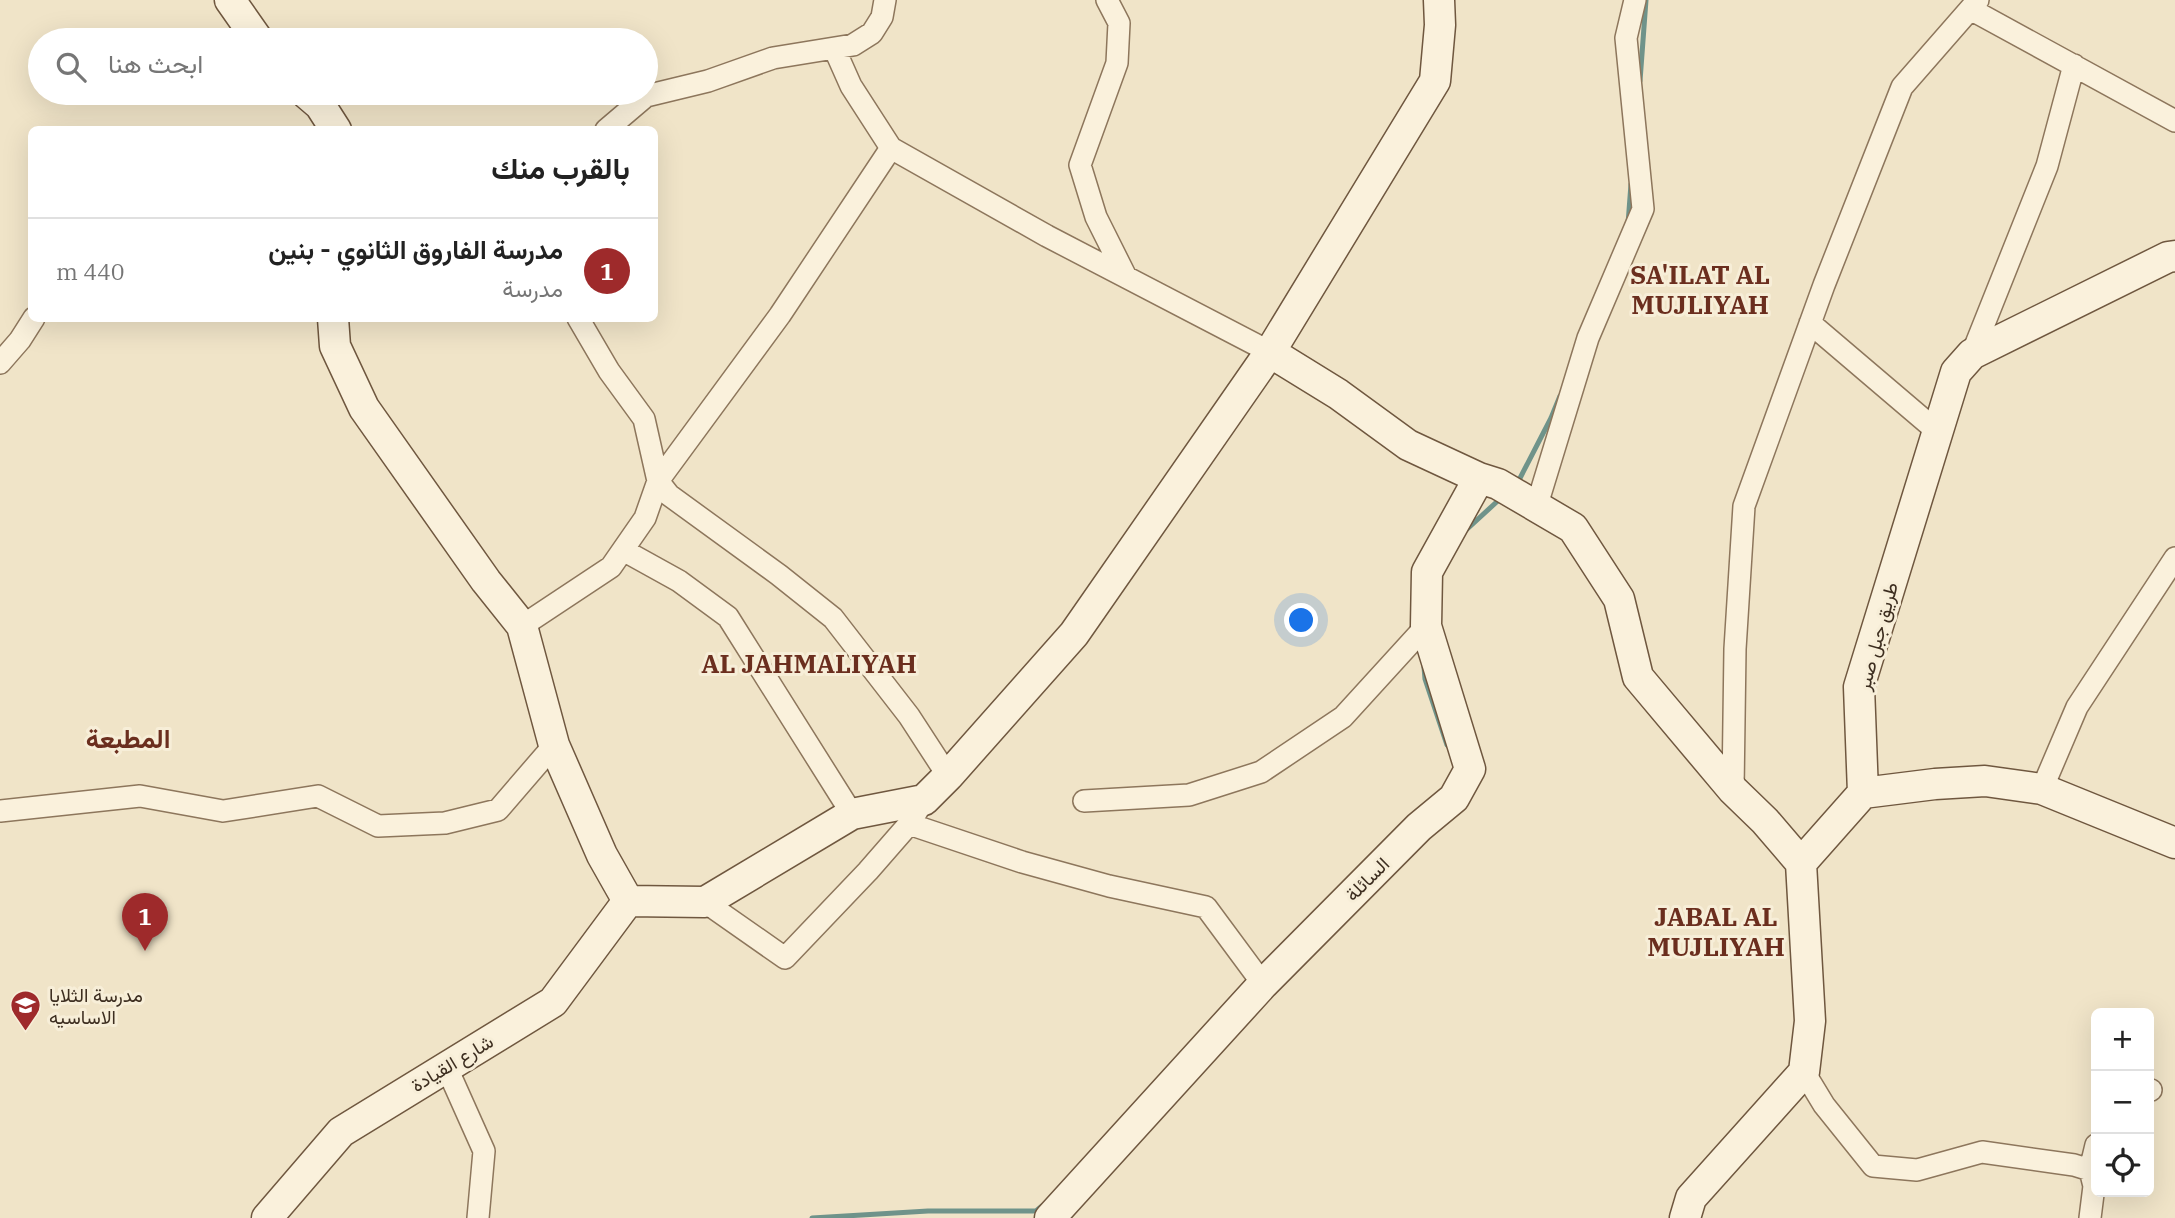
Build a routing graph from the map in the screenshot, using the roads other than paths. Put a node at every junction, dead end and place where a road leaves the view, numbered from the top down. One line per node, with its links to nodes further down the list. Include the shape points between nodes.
1 (230, 0): 7 (street)
2 (885, 0): 8 (street, via 872,33)
3 (1107, 0): 18 (street, via 1119,23 1118,63 1080,165 1096,217)
4 (1439, 0): 23 (street, via 1435,81)
5 (1635, 0): 29 (street, via 1626,38 1643,209 1588,338)
6 (1975, 5): 9 (street); 22 (street, via 1902,87)
7 (250, 28)
8 (835, 50): 10 (street, via 773,58); 16 (street, via 850,86)
9 (2074, 65): 13 (street); 24 (street, via 2047,166)
10 (658, 93)
11 (320, 105): 14 (street)
12 (635, 105): 15 (street)
13 (2175, 121)
14 (333, 126)
15 (611, 126)
16 (891, 148): 18 (street); 28 (street, via 780,316)
17 (2175, 256): 24 (street, طريق جبل صبر)
18 (1126, 277): 23 (street)
19 (31, 322): 25 (street)
20 (333, 322): 32 (street, via 335,346 364,408)
21 (580, 322): 28 (street, via 644,419)
22 (1810, 323): 26 (street); 37 (street, via 1744,506 1735,649)
23 (1270, 352): 27 (street, via 1408,445); 35 (street, via 1074,634)
24 (1972, 354): 26 (street, طريق جبل صبر, via 1956,372)
25 (0, 363)
26 (1938, 432): 38 (street, طريق جبل صبر, via 1859,687)
27 (1479, 478): 29 (street, via 1498,484); 33 (street, السائلة, via 1427,572)
28 (658, 481): 30 (street, via 645,518); 35 (street, via 669,495 833,618 909,716)
29 (1536, 508): 37 (street, via 1573,528 1619,599 1638,677)
30 (623, 550): 32 (street, via 611,568); 42 (street, via 679,581 728,617)
31 (2175, 558): 36 (street, via 2077,707)
32 (522, 626): 34 (street)
33 (1426, 626): 39 (street, via 1343,716 1261,772 1189,795); 47 (street, السائلة, via 1470,769 1454,798)
34 (554, 745): 40 (street, via 498,810 445,823 378,826 318,796 223,811 140,796); 45 (street, via 602,855)
35 (948, 776): 41 (street)
36 (2042, 789): 38 (street, via 1985,781); 43 (street)
37 (1734, 790): 44 (street)
38 (1863, 793): 44 (street)
39 (1084, 801)
40 (0, 811)
41 (916, 812): 42 (street); 46 (street, via 868,871 785,958); 47 (street, via 1022,862 1206,906)
42 (852, 814): 46 (street)
43 (2175, 843)
44 (1801, 863): 49 (street, via 1810,1021)
45 (628, 901): 46 (street); 48 (street, شارع القيادة, via 553,1003)
46 (705, 902)
47 (1263, 984): 54 (street, السائلة)
48 (446, 1066): 52 (street, شارع القيادة, via 341,1132); 53 (street, via 484,1151)
49 (1804, 1072): 51 (street, via 1873,1166 1917,1170 1982,1152); 55 (street, via 1691,1198)
50 (2091, 1166): 51 (street)
51 (2090, 1170): 56 (street, via 2094,1186)
52 (267, 1218)
53 (478, 1218)
54 (1050, 1218)
55 (1685, 1218)
56 (2090, 1218)

